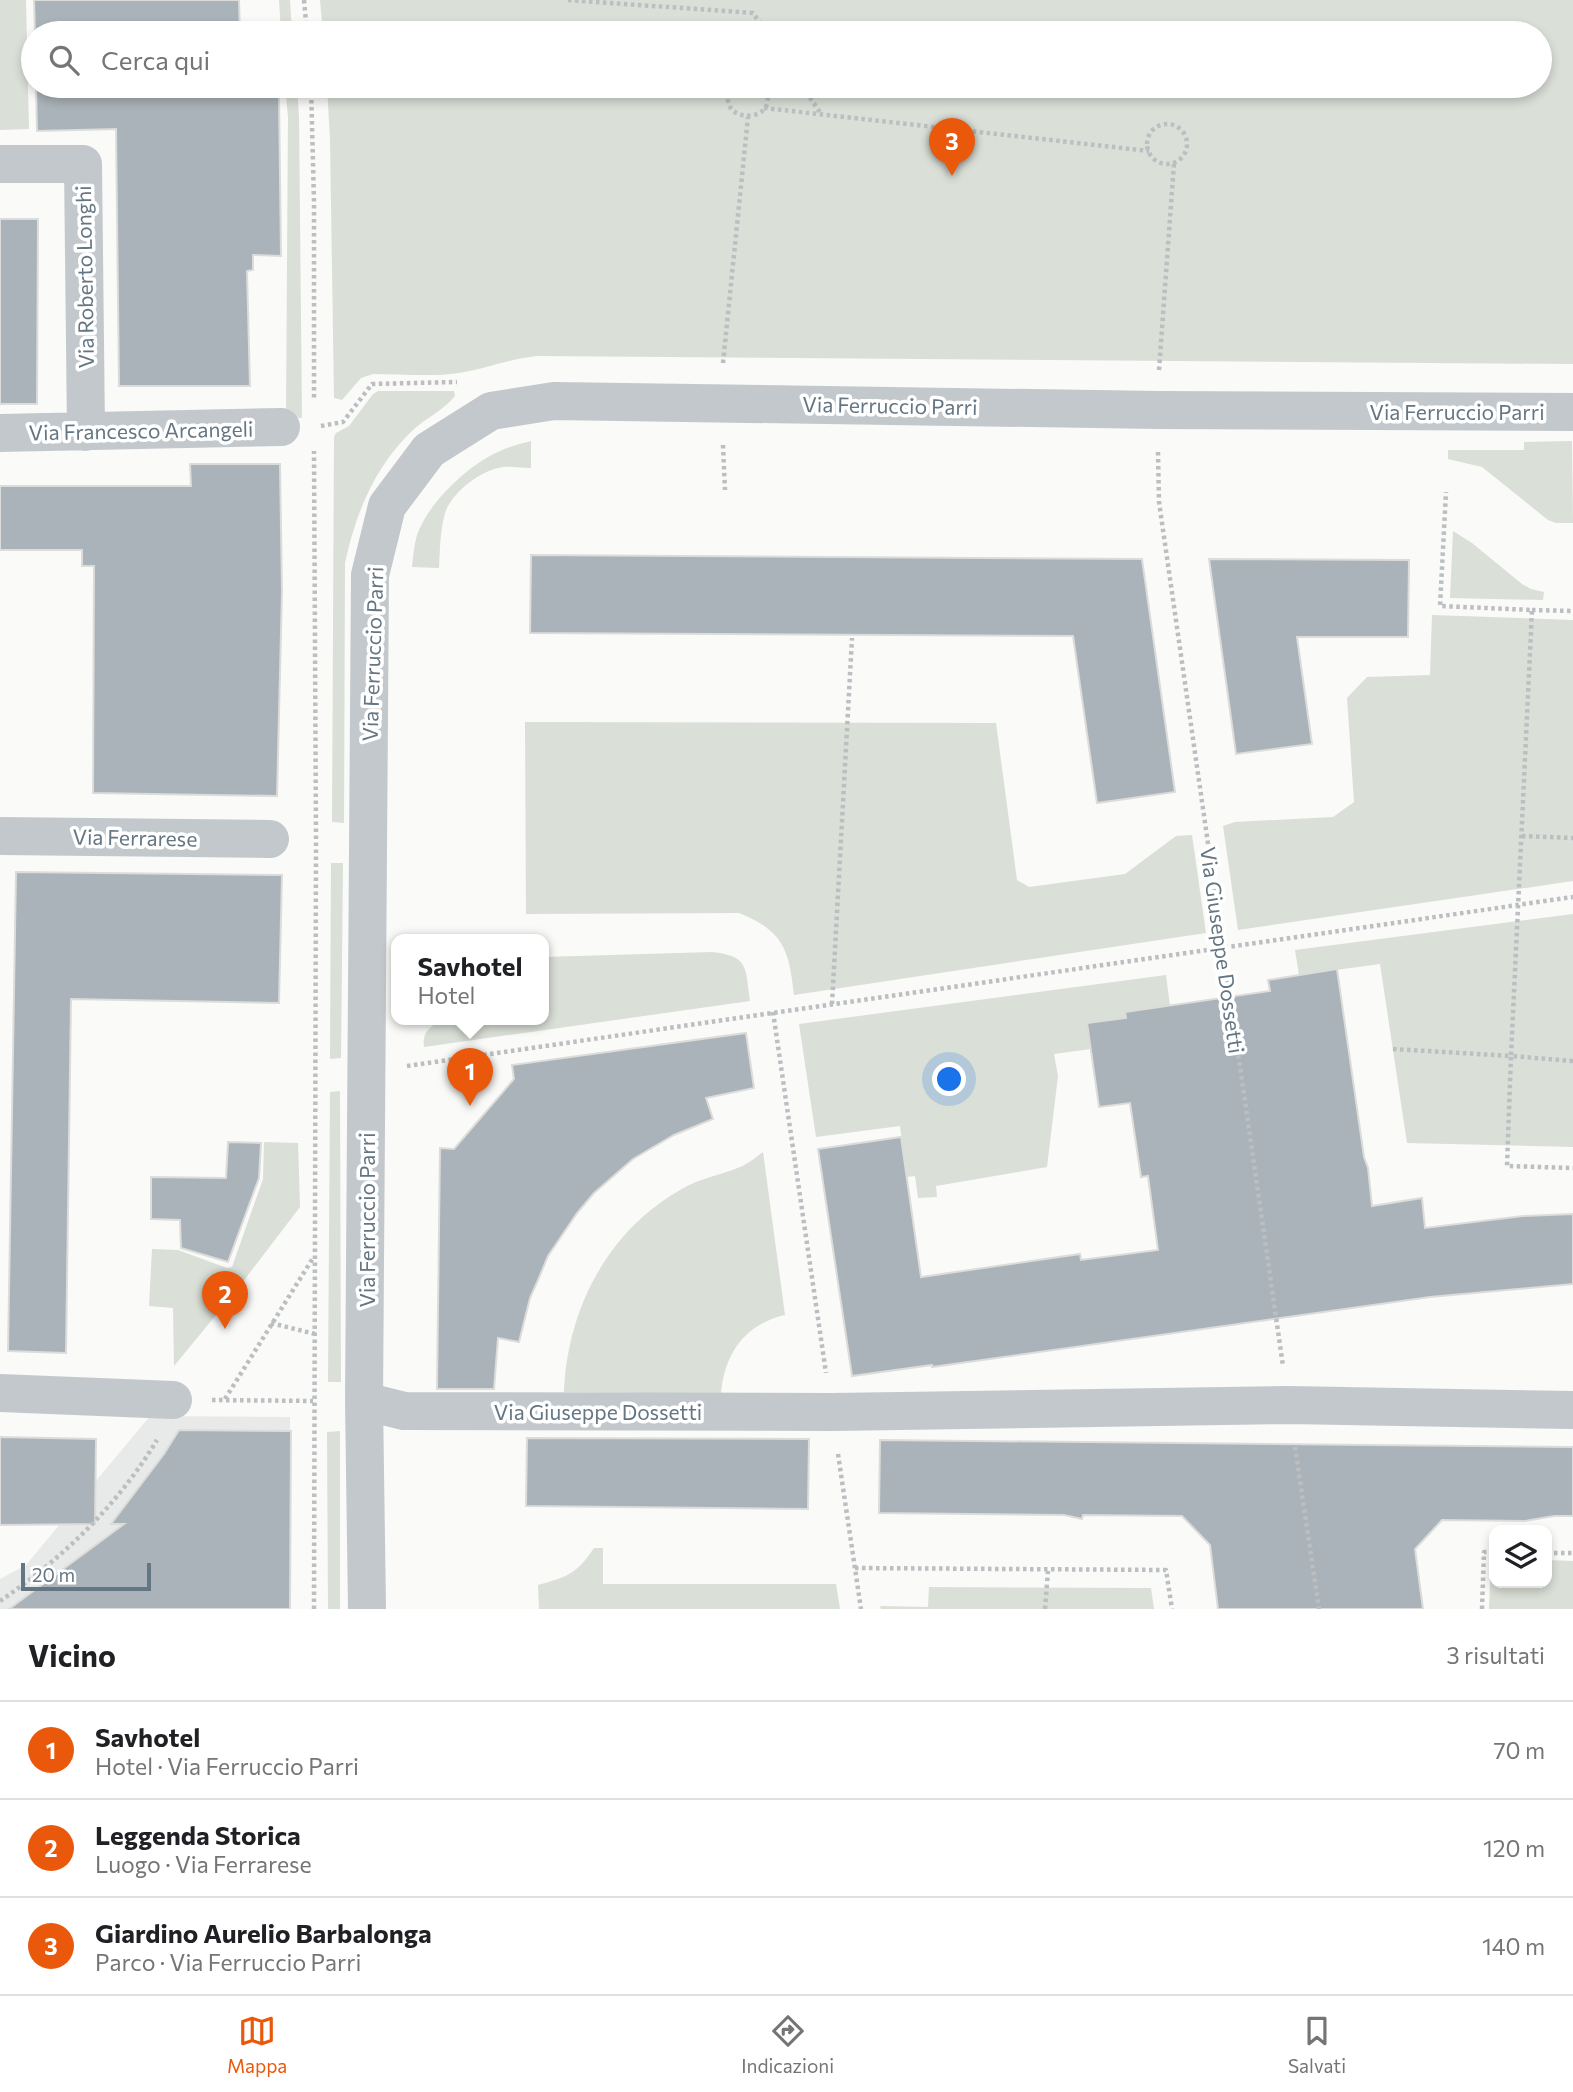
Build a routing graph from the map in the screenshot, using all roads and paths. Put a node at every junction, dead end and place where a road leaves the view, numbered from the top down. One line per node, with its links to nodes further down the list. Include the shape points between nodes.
1 (304, 0): 3 (path)
2 (568, 0): 4 (path, via 753,13)
3 (306, 21)
4 (759, 21)
5 (311, 98): 17 (path)
6 (728, 98): 11 (path, via 732,110)
7 (766, 98): 9 (path)
8 (810, 98): 10 (path)
9 (764, 107): 10 (path); 11 (path)
10 (821, 115): 12 (path)
11 (748, 117): 15 (path)
12 (1149, 151): 13 (path, via 1156,161); 13 (path, via 1148,138 1155,128 1175,125 1187,141 1184,155)
13 (1174, 163): 16 (path)
14 (0, 164): 19 (street, Via Roberto Longhi, via 83,164)
15 (723, 367)
16 (1159, 371)
17 (314, 402)
18 (1573, 412): 50 (street, Via Ferruccio Parri, via 554,401 491,411 429,450 387,506 370,575)
19 (86, 432): 20 (street, Via Francesco Arcangeli); 21 (street, Via Francesco Arcangeli)
20 (0, 433)
21 (298, 434): 43 (path, via 316,1077)
22 (723, 436): 23 (path)
23 (724, 490)
24 (1446, 492): 26 (path, via 1440,606)
25 (1158, 494): 35 (path, Via Giuseppe Dossetti)
26 (1532, 610): 27 (path); 30 (path)
27 (1573, 611)
28 (852, 638): 36 (path)
29 (0, 836): 32 (street, Via Ferrarese)
30 (1522, 836): 31 (path); 34 (path)
31 (1573, 838)
32 (270, 839)
33 (1573, 897): 34 (path)
34 (1520, 904): 35 (path); 39 (path)
35 (1223, 947): 36 (path); 51 (path, Via Giuseppe Dossetti)
36 (832, 1004): 37 (path)
37 (773, 1012): 41 (path); 53 (path)
38 (1393, 1049): 39 (path)
39 (1511, 1056): 40 (path); 42 (path, via 1507,1166)
40 (1573, 1061)
41 (407, 1066)
42 (1573, 1168)
43 (313, 1257): 44 (path); 45 (path)
44 (271, 1323): 45 (path); 48 (path)
45 (315, 1334): 49 (path)
46 (0, 1393): 47 (street)
47 (173, 1400): 48 (path); 59 (path, via 159,1437 112,1502 49,1565)
48 (225, 1400): 49 (path)
49 (313, 1401): 60 (path)
50 (364, 1401): 53 (street, Via Giuseppe Dossetti, via 404,1410); 61 (street, Via Ferruccio Parri)
51 (1288, 1405): 52 (street, Via Giuseppe Dossetti); 53 (street, Via Giuseppe Dossetti); 65 (path, Via Giuseppe Dossetti)
52 (1573, 1410)
53 (832, 1412): 57 (path)
54 (1489, 1552): 66 (path, via 1484,1552)
55 (1552, 1553): 56 (path)
56 (1573, 1553)
57 (855, 1568): 58 (path); 62 (path)
58 (1048, 1571): 63 (path); 64 (path, via 1166,1570)
59 (0, 1601)
60 (314, 1609)
61 (366, 1609)
62 (861, 1609)
63 (1045, 1609)
64 (1172, 1609)
65 (1319, 1609)
66 (1482, 1609)

